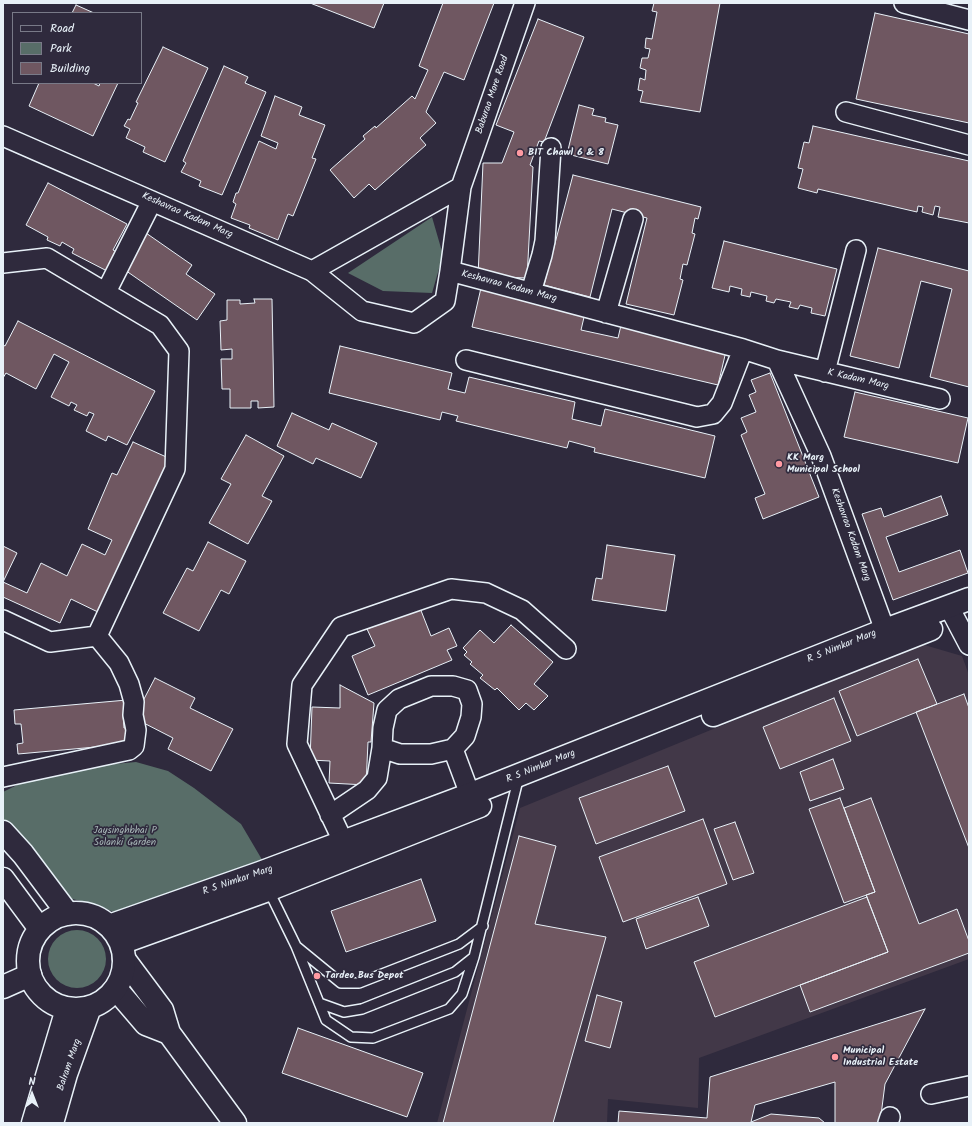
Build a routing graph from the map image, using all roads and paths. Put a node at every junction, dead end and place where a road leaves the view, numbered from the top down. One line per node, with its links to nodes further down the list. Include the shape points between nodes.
1 (525, 3): 8 (street, Baburao More Road)
2 (904, 3): 3 (street)
3 (969, 20)
4 (846, 112): 6 (street)
5 (3, 136): 9 (street, Keshavrao Kadam Marg)
6 (969, 145)
7 (551, 148): 16 (street, via 545,241)
8 (461, 186): 13 (street); 14 (street, Baburao More Road)
9 (152, 201): 13 (street, Keshavrao Kadam Marg); 15 (street)
10 (633, 220): 17 (street)
11 (856, 250): 21 (street)
12 (3, 263): 15 (street, via 47,258)
13 (312, 271): 14 (street, Keshavrao Kadam Marg, via 362,311 414,323 445,301)
14 (450, 271): 16 (street, Keshavrao Kadam Marg)
15 (106, 292): 26 (street, via 160,325 180,351 179,390 175,468)
16 (531, 292): 17 (street, Keshavrao Kadam Marg)
17 (606, 312): 18 (street, Keshavrao Kadam Marg)
18 (743, 349): 19 (street, via 722,403 713,414 697,417); 20 (street, Keshavrao Kadam Marg)
19 (466, 360)
20 (777, 360): 21 (street, K Kadam Marg); 27 (street, Keshavrao Kadam Marg, via 821,456)
21 (825, 372): 22 (street, K Kadam Marg)
22 (940, 399)
23 (969, 599): 24 (main road, R S Nimkar Marg)
24 (958, 613): 27 (main road, R S Nimkar Marg); 28 (street)
25 (3, 620): 26 (street, via 50,642)
26 (97, 636): 32 (street, via 119,663 129,684 134,702 134,746 129,750)
27 (888, 637): 33 (main road, R S Nimkar Marg)
28 (969, 645)
29 (566, 648): 35 (street, via 522,610 486,593 451,590 341,627 302,685 297,744)
30 (382, 748): 31 (street, via 400,754 431,754); 31 (street, via 387,710 399,699 431,686 453,686 466,690 472,704 465,736); 35 (street, via 377,778 367,790)
31 (453, 750): 34 (street)
32 (3, 778)
33 (517, 784): 34 (main road, R S Nimkar Marg); 41 (lane)
34 (473, 801): 37 (main road, R S Nimkar Marg)
35 (330, 815): 37 (street)
36 (6, 841): 40 (main road)
37 (347, 850): 39 (main road, R S Nimkar Marg)
38 (3, 879): 42 (main road)
39 (264, 882): 43 (main road, R S Nimkar Marg); 44 (lane)
40 (68, 914): 42 (main road, via 52,919); 43 (main road, via 84,914 100,919)
41 (483, 926): 44 (lane, via 459,944 359,983 341,983); 45 (lane)
42 (40, 930): 46 (main road, via 31,943 28,959)
43 (118, 943): 48 (main road, via 123,974); 52 (main road, via 162,1010)
44 (296, 946): 49 (lane)
45 (474, 957): 49 (lane, via 455,972 362,1009 344,1012); 49 (lane, via 462,994 449,1009 373,1038 351,1037 326,1020)
46 (30, 975): 47 (main road); 51 (main road, via 35,987 44,997)
47 (3, 987)
48 (116, 988): 50 (main road, via 106,998); 52 (main road, via 146,1024)
49 (319, 1003)
50 (90, 1007): 51 (main road, via 81,1010); 56 (main road, Balram Marg)
51 (68, 1009): 55 (main road, Balram Marg)
52 (169, 1033): 57 (main road)
53 (969, 1086): 54 (street)
54 (931, 1094)
55 (33, 1123)
56 (52, 1123)
57 (235, 1123)

